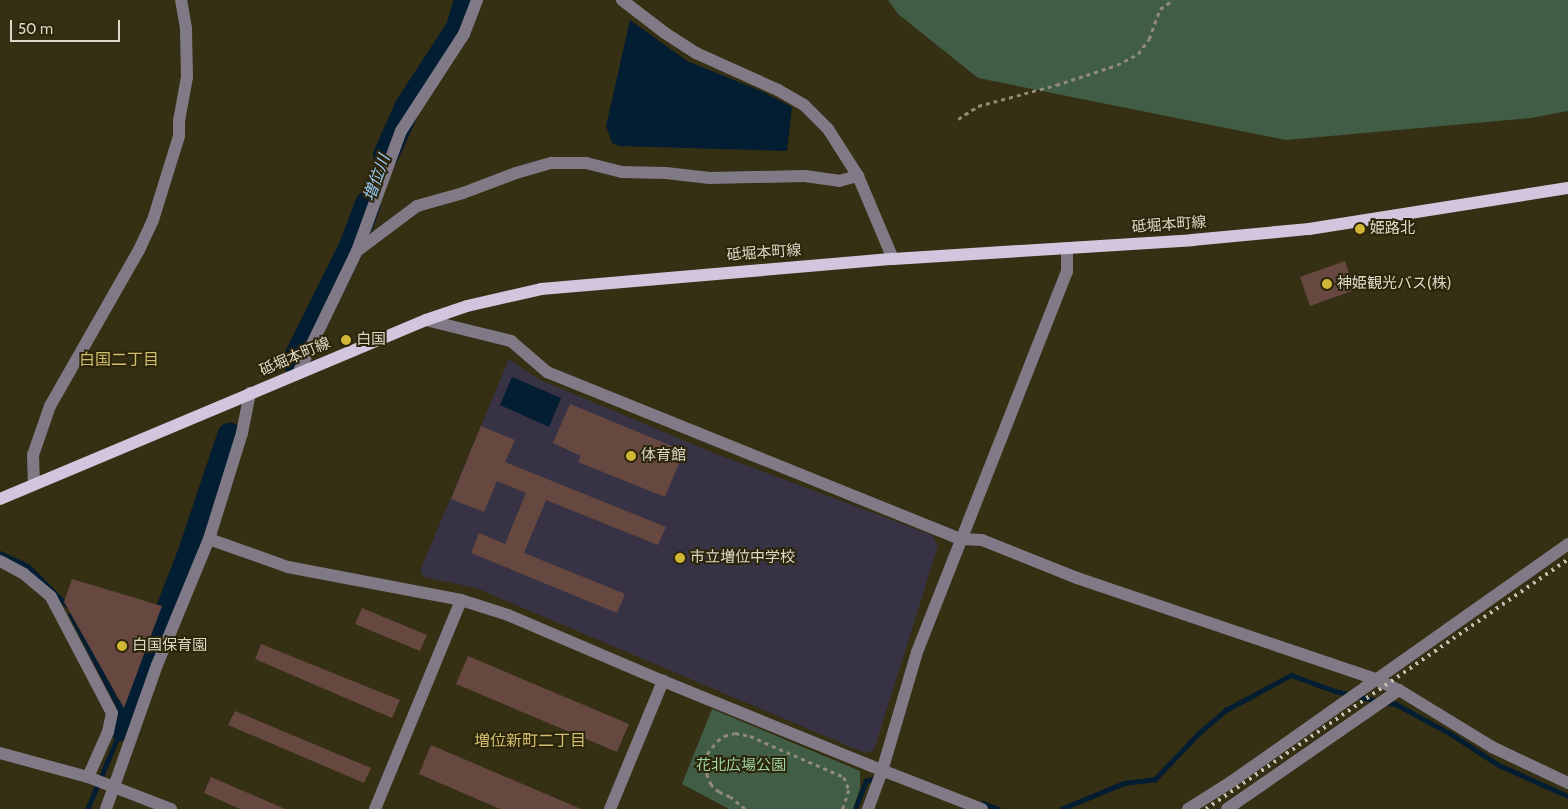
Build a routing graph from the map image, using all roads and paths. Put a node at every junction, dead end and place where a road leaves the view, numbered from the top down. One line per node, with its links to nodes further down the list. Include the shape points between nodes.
1 (181, 0): 14 (street, via 188,77 179,136 139,250 50,406 33,455)
2 (477, 0): 9 (street, via 464,34 401,131)
3 (622, 0): 6 (street, via 696,53 804,105 828,129)
4 (1172, 0): 5 (path, via 1160,9 1149,39 1138,54 1117,65 1056,85 978,106)
5 (958, 119)
6 (858, 176): 9 (street, via 839,181 805,176 710,178 622,172 586,163 552,163 417,206); 10 (street)
7 (1568, 188): 8 (main road, 砥堀本町線, via 1309,230)
8 (1067, 248): 10 (main road, 砥堀本町線); 16 (street, via 1067,272)
9 (357, 250): 12 (street)
10 (893, 259): 11 (main road, 砥堀本町線, via 541,288)
11 (426, 320): 12 (main road, 砥堀本町線); 16 (street, via 512,342 547,372)
12 (298, 373): 13 (main road, 砥堀本町線)
13 (250, 393): 14 (main road, 砥堀本町線); 17 (street, via 242,433)
14 (34, 484): 15 (main road, 砥堀本町線)
15 (0, 499)
16 (960, 538): 21 (street, via 982,540 1077,578); 25 (street, via 916,652)
17 (209, 539): 20 (street, via 288,567); 28 (street, via 157,665)
18 (1568, 544): 21 (street)
19 (0, 561): 26 (street, via 24,574 51,597 112,714 108,732)
20 (461, 600): 22 (street, via 508,615); 31 (street)
21 (1375, 679): 23 (street); 37 (street)
22 (663, 681): 25 (street); 32 (street)
23 (1399, 690): 27 (street, via 1492,747); 38 (street)
24 (0, 753): 26 (street)
25 (882, 771): 35 (street); 36 (street)
26 (88, 777): 28 (street)
27 (1568, 783)
28 (114, 786): 29 (street); 30 (street)
29 (106, 809)
30 (171, 809)
31 (375, 809)
32 (610, 809)
33 (745, 809): 34 (path, via 712,785 705,763 717,741 735,733 750,736 844,778 850,790)
34 (843, 809)
35 (868, 809)
36 (982, 809)
37 (1188, 809)
38 (1227, 809)

